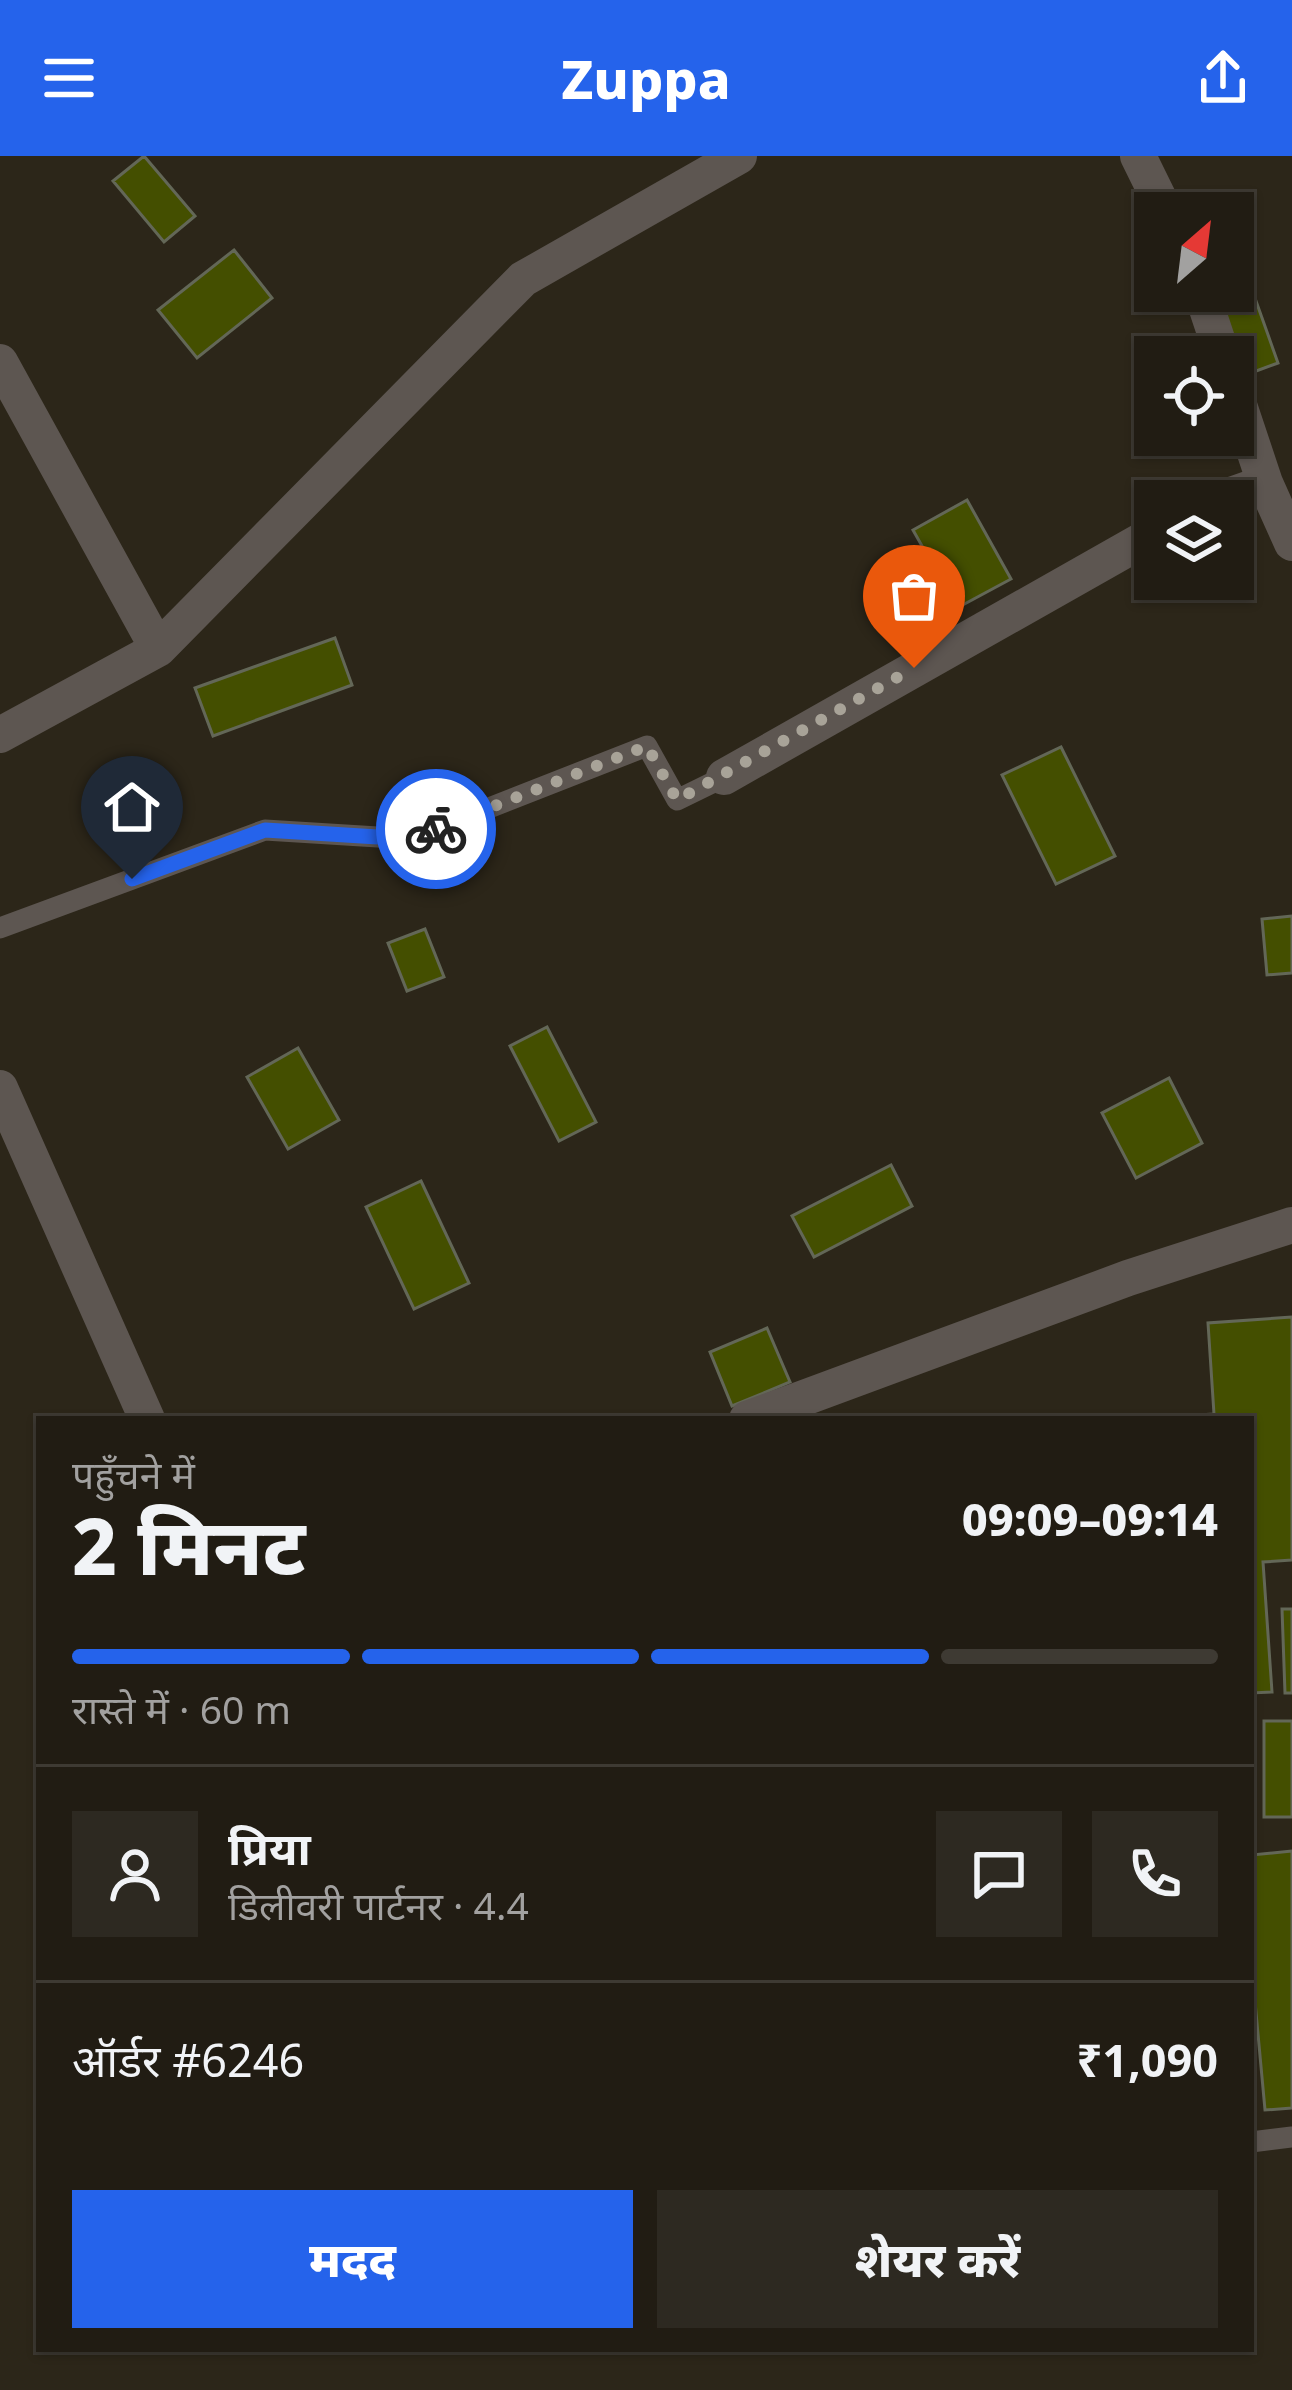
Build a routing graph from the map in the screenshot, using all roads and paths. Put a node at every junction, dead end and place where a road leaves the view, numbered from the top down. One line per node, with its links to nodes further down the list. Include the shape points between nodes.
1 (739, 156): 10 (street, via 524,279)
2 (1138, 156): 3 (street)
3 (1156, 192)
4 (0, 362): 10 (street)
5 (1254, 452): 6 (street)
6 (1264, 483): 7 (street); 8 (street)
7 (1254, 487)
8 (1292, 543)
9 (1134, 545): 12 (street)
10 (158, 650): 11 (street)
11 (0, 735)
12 (724, 777): 13 (lane, via 677,800 647,746 410,839 265,830)
13 (0, 928)
14 (0, 1088): 16 (street)
15 (1292, 1225): 17 (street)
16 (146, 1416)
17 (755, 1416)
18 (1292, 2137): 19 (lane)
19 (1254, 2142)

